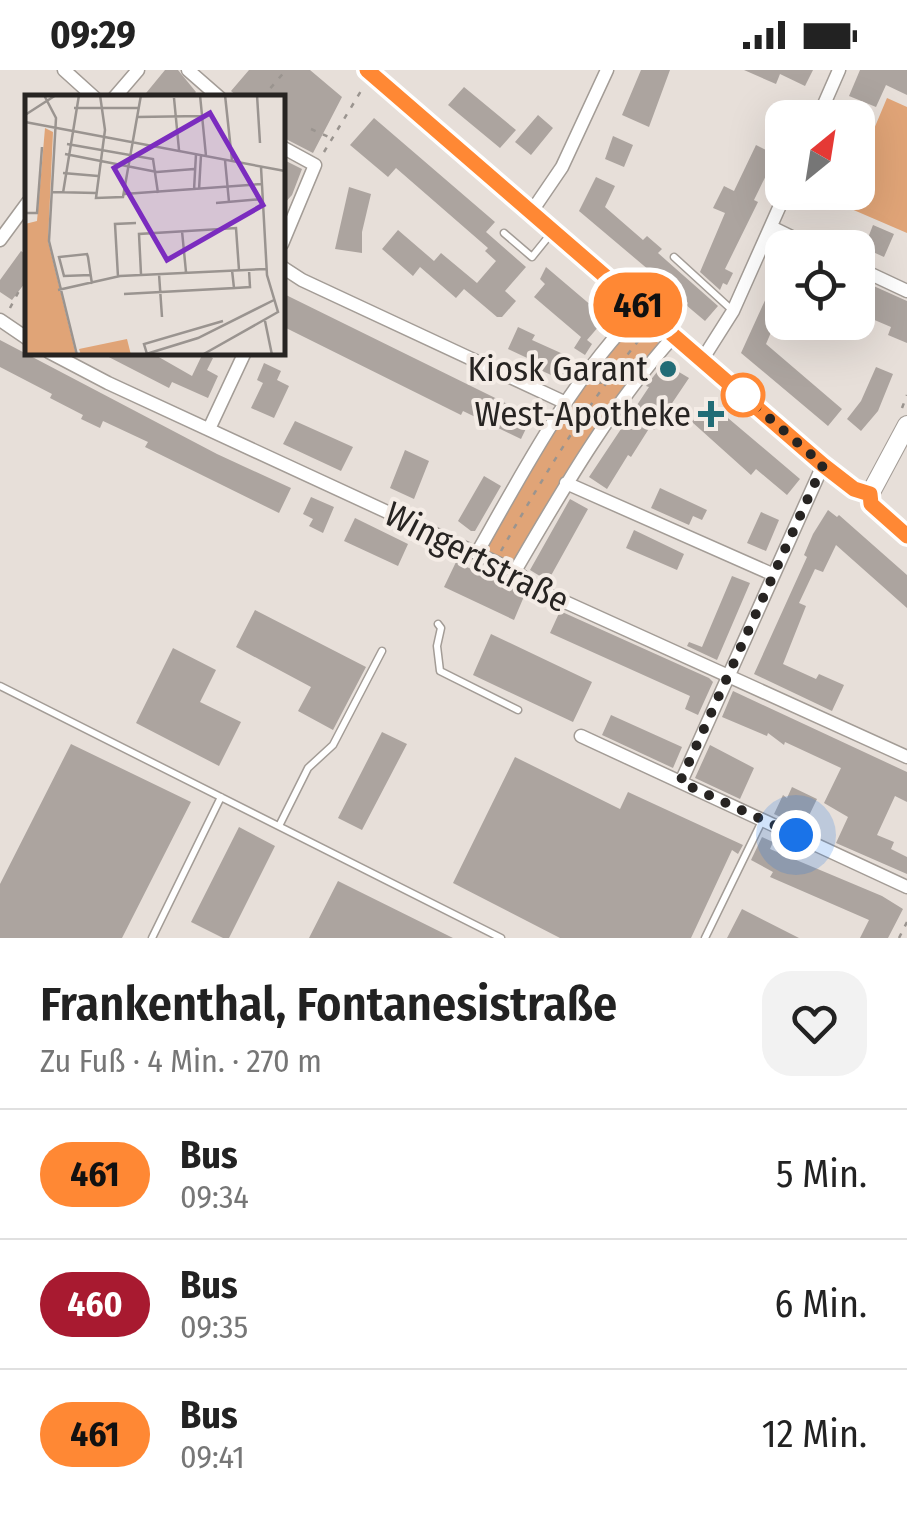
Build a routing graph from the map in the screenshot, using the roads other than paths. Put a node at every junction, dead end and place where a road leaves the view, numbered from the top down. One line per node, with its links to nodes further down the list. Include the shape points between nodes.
1 (64, 70): 7 (street)
2 (138, 70): 8 (street)
3 (188, 70): 9 (street)
4 (367, 70): 14 (street)
5 (606, 70): 14 (street, via 562,168)
6 (839, 70): 10 (street)
7 (92, 95)
8 (117, 95)
9 (217, 95)
10 (826, 100)
11 (285, 149): 19 (street, via 315,165)
12 (25, 206): 20 (street)
13 (778, 210): 15 (street)
14 (532, 211): 16 (street)
15 (771, 227): 17 (street); 26 (street)
16 (554, 230): 18 (lane, via 532,256); 25 (street)
17 (777, 230)
18 (504, 232)
19 (285, 237)
20 (0, 240)
21 (674, 257): 26 (lane)
22 (285, 269): 33 (street)
23 (875, 276): 24 (street)
24 (907, 291)
25 (642, 308): 28 (street); 33 (street)
26 (734, 311): 32 (street)
27 (0, 321): 29 (street)
28 (674, 336): 32 (street); 37 (street)
29 (25, 337)
30 (54, 355): 35 (street, Wingertstraße)
31 (244, 355): 35 (street)
32 (702, 360): 36 (street)
33 (566, 402): 40 (street)
34 (907, 425): 38 (street)
35 (209, 430): 40 (street, Wingertstraße)
36 (823, 465): 38 (street); 42 (street)
37 (566, 483): 41 (street); 42 (street)
38 (870, 494): 39 (street, via 871,504)
39 (907, 536)
40 (477, 553): 41 (street, Wingertstraße)
41 (515, 571): 45 (street, Wingertstraße, via 543,592)
42 (772, 574): 45 (street)
43 (438, 624): 47 (lane, via 440,670)
44 (382, 651): 53 (lane, via 333,745 308,768)
45 (727, 676): 49 (street, Wingertstraße); 50 (street)
46 (0, 686): 51 (lane)
47 (518, 710)
48 (581, 736): 50 (street)
49 (907, 756)
50 (680, 782): 52 (street)
51 (221, 797): 53 (lane); 55 (lane)
52 (763, 820): 54 (street); 57 (lane)
53 (279, 826): 56 (lane)
54 (907, 887)
55 (152, 938)
56 (501, 938)
57 (706, 938)

